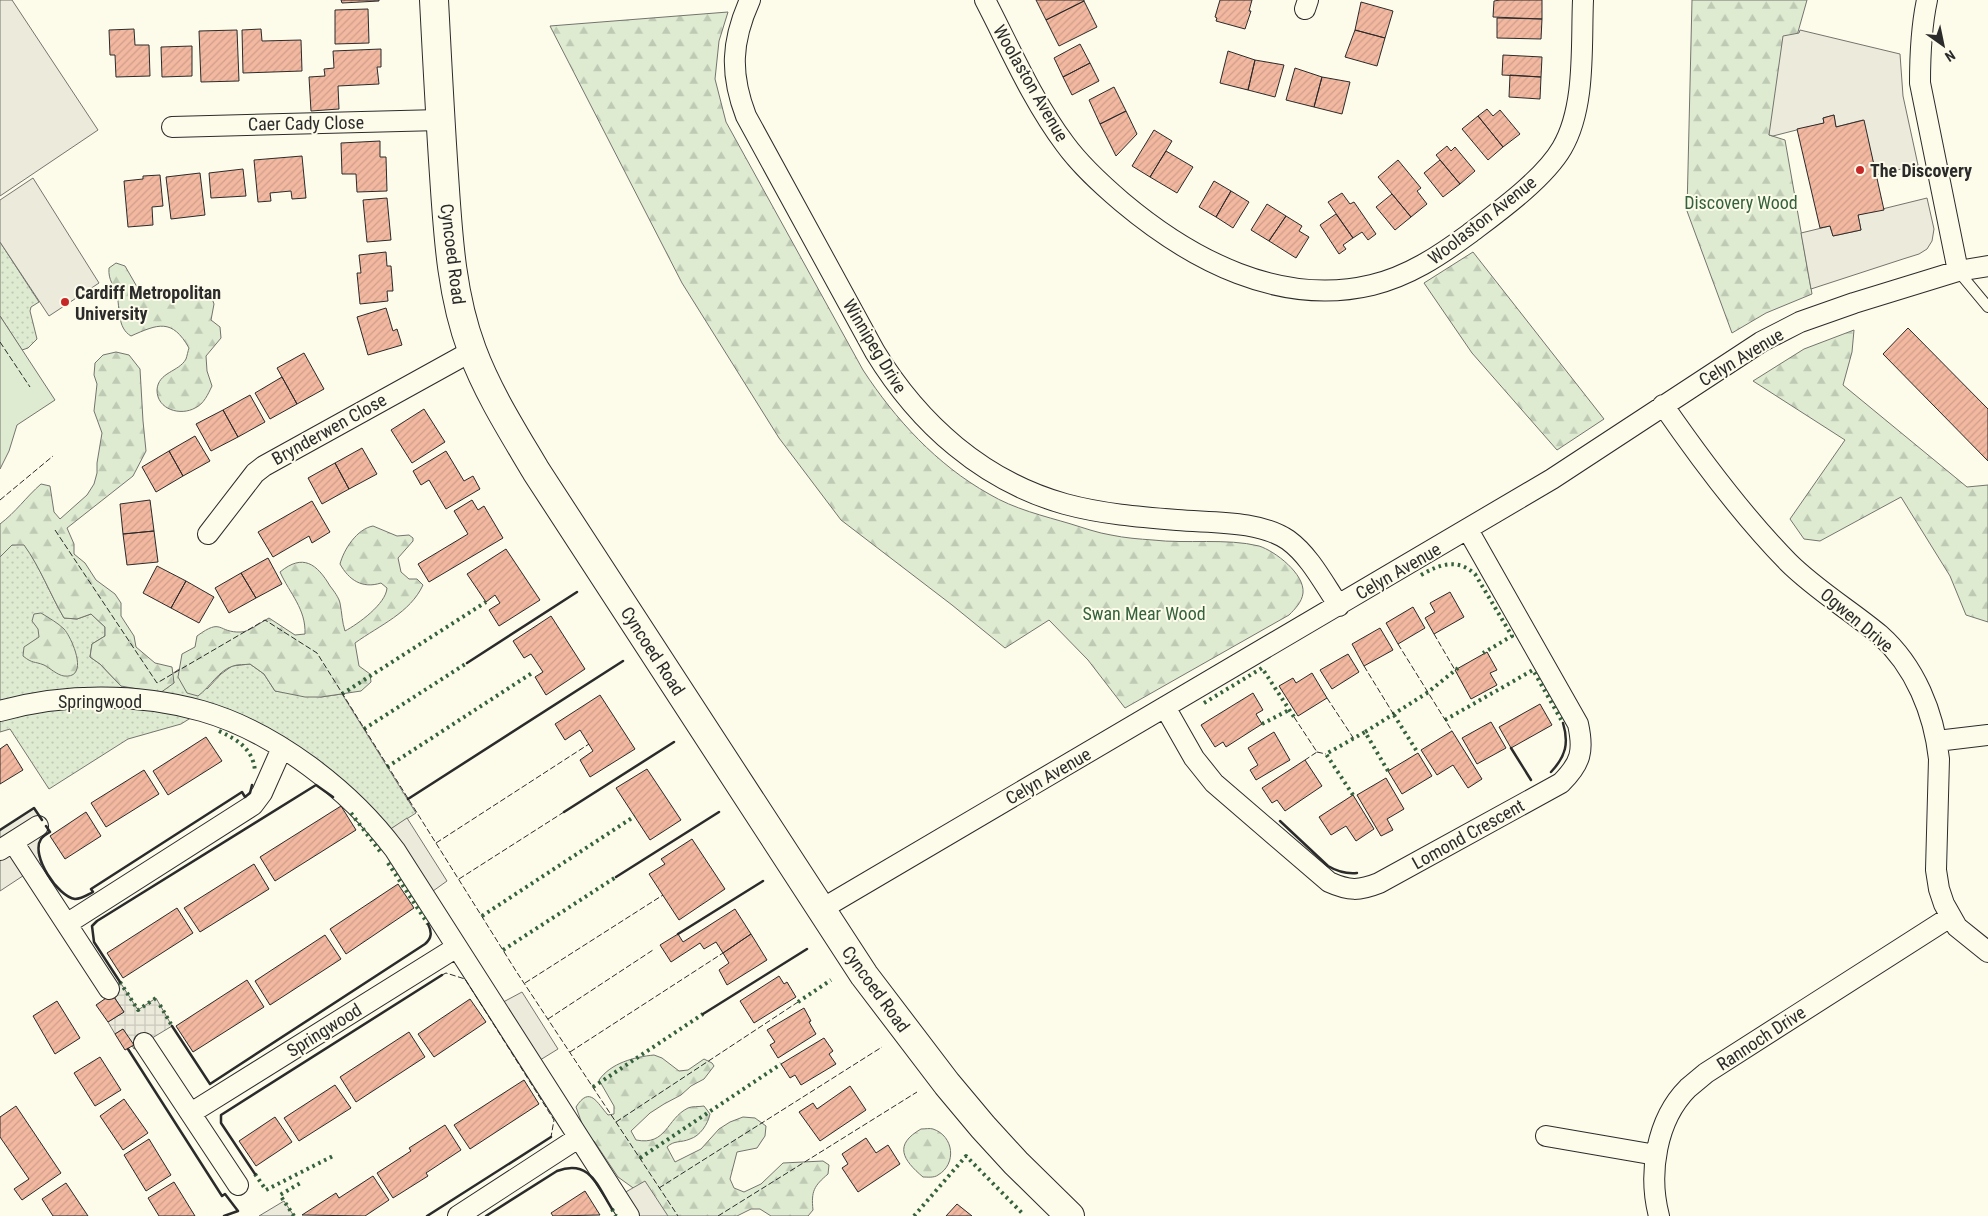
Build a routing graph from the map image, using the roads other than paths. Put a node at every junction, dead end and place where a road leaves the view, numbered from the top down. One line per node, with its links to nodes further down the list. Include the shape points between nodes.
1 (434, 0): 6 (street, Cyncoed Road)
2 (750, 0): 15 (street, Winnipeg Drive, via 737,34 734,54 738,96 746,116 875,352 893,381 920,413 975,461 1050,499 1108,514 1243,526 1276,534 1301,553)
3 (985, 0): 4 (street, Woolaston Avenue, via 1052,127 1084,167 1116,197 1162,234 1212,263 1268,284 1320,291 1371,285 1424,264 1477,228 1552,162 1570,133 1577,105)
4 (1583, 0)
5 (1927, 0): 9 (street, via 1922,23 1920,83)
6 (440, 120): 7 (street, Caer Cady Close); 11 (street, Cyncoed Road, via 452,275)
7 (172, 127)
8 (1988, 266): 9 (street, Celyn Avenue)
9 (1958, 271): 10 (lane); 12 (street, Celyn Avenue, via 1800,322 1761,342)
10 (1988, 307)
11 (472, 351): 14 (street, Brynderwen Close, via 264,466); 23 (street, Cyncoed Road, via 489,389 536,471)
12 (1663, 406): 13 (street, Celyn Avenue); 19 (street, Ogwen Drive, via 1729,495 1788,562 1897,653 1926,702)
13 (1468, 530): 15 (street, Celyn Avenue); 16 (street, Lomond Crescent, via 1578,724 1582,739 1581,756 1561,783 1379,883 1363,889 1344,889 1329,882 1214,783 1194,758)
14 (208, 534)
15 (1339, 606): 16 (street, Celyn Avenue)
16 (1165, 707): 23 (street, Celyn Avenue)
17 (0, 711): 20 (street, Springwood, via 47,701 129,698 202,711 232,722)
18 (1988, 735): 19 (street)
19 (1937, 741): 24 (street, Ogwen Drive, via 1936,870 1939,889)
20 (282, 748): 25 (street, via 262,793 253,805); 26 (street, Springwood, via 327,779 384,834)
21 (38, 826): 22 (street)
22 (7, 846): 25 (street)
23 (820, 910): 37 (street, Cyncoed Road, via 869,982 947,1084 1016,1163)
24 (1950, 917): 27 (street, Ogwen Drive, via 1957,927); 33 (street, Rannoch Drive, via 1706,1073 1687,1089 1672,1110 1661,1133)
25 (68, 922): 28 (street)
26 (457, 947): 30 (street, Springwood); 32 (street, Springwood)
27 (1988, 952)
28 (110, 989)
29 (144, 1043): 30 (street)
30 (191, 1113): 34 (street)
31 (1546, 1136): 33 (street)
32 (578, 1138): 35 (street); 36 (street, Springwood)
33 (1656, 1155): 38 (street, Rannoch Drive, via 1654,1198)
34 (238, 1186)
35 (458, 1216)
36 (629, 1216)
37 (1070, 1216)
38 (1659, 1216)

